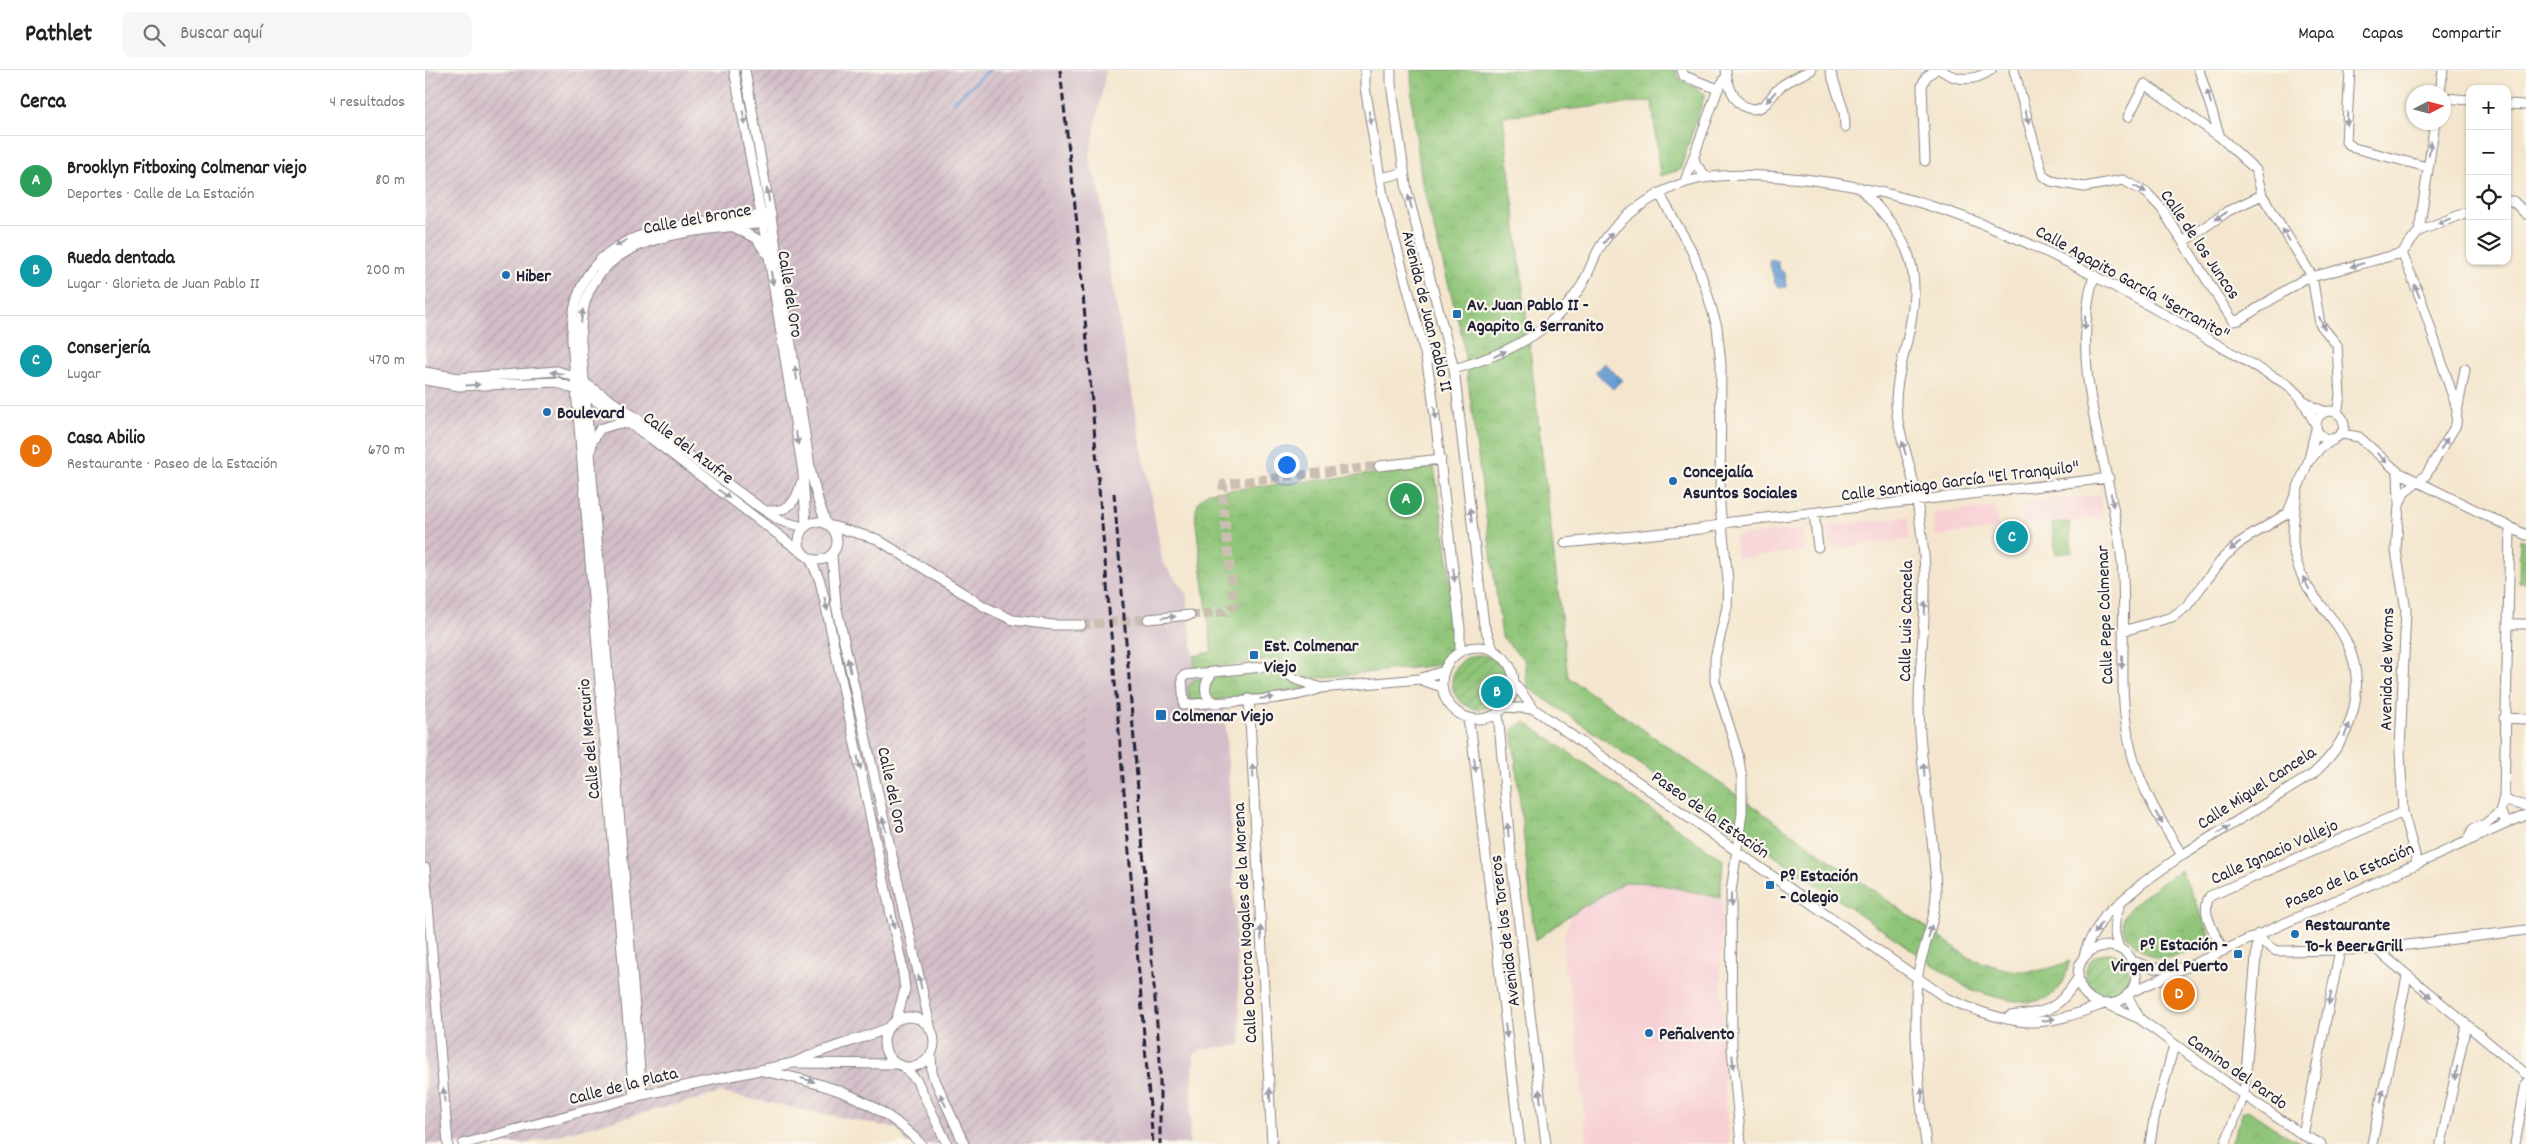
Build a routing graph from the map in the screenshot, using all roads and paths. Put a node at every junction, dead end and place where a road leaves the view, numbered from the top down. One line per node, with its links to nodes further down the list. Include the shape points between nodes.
1 (734, 70): 41 (street, Calle del Oro, one-way to 41)
2 (745, 70): 41 (street, Calle del Oro, one-way to 2)
3 (1365, 70): 31 (street, Avenida de Juan Pablo II, one-way to 31)
4 (1391, 70): 29 (street, Avenida de Juan Pablo II)
5 (1682, 70): 17 (street, via 1684,76)
6 (1811, 70): 15 (street, one-way to 15, via 1779,87 1762,107 1753,109 1734,97)
7 (1830, 70): 23 (street, via 1844,112)
8 (1935, 70): 27 (street, via 1926,77 1922,86)
9 (1941, 70): 10 (street, via 1953,77 1969,79 1981,77)
10 (1991, 70)
11 (2014, 70): 44 (street, Calle de los Juncos, one-way to 44, via 2043,176 2051,181 2084,187 2123,180 2147,193 2162,209)
12 (2199, 70): 25 (street, one-way to 12)
13 (2350, 70): 28 (street, one-way to 28, via 2346,142 2354,148)
14 (2443, 70): 16 (street)
15 (1726, 74): 17 (street)
16 (2441, 85)
17 (1718, 89): 26 (street)
18 (2451, 99): 19 (street)
19 (2466, 100)
20 (2511, 104): 21 (street)
21 (2526, 105)
22 (2128, 117): 25 (street, via 2145,84)
23 (1845, 127)
24 (2434, 130): 28 (street, one-way to 24)
25 (2220, 137): 36 (street, via 2256,170)
26 (1694, 157): 30 (street, via 1696,165); 32 (street)
27 (1925, 161)
28 (2427, 167): 43 (street)
29 (1403, 173): 31 (street); 49 (street, Avenida de Juan Pablo II, one-way to 29)
30 (1706, 176): 32 (street, Calle Agapito García "Serranito"); 33 (street, Calle Agapito García "Serranito", via 1803,178)
31 (1380, 178): 64 (street, Avenida de Juan Pablo II, one-way to 64, via 1425,353)
32 (1685, 181): 34 (street, Calle Agapito García "Serranito")
33 (1859, 187): 35 (street, Calle Agapito García "Serranito"); 38 (street, Calle Luis Cancela)
34 (1659, 194): 49 (street, Calle Agapito García "Serranito", one-way to 34, via 1499,356 1535,335 1560,315 1581,286 1600,247 1621,222); 78 (street, via 1693,253 1717,326 1721,364 1719,445)
35 (1891, 194): 38 (street, via 1884,202); 47 (street, Calle Agapito García "Serranito", via 1972,219 2033,244)
36 (2262, 195): 44 (street, one-way to 44, via 2228,211); 48 (street, one-way to 36)
37 (2511, 201): 40 (street)
38 (1884, 212): 73 (street, Calle Luis Cancela, one-way to 38, via 1896,406 1897,382 1913,314 1914,279 1907,248)
39 (2466, 213): 43 (street, one-way to 43)
40 (2526, 214)
41 (767, 218): 42 (street, Calle del Bronce); 46 (street, Calle del Oro); 52 (street, Calle del Bronce, one-way to 52, via 657,229 616,246 593,268 575,303 571,328); 79 (street, Calle del Oro, one-way to 41, via 817,500 811,472)
42 (734, 227): 46 (street, via 757,239); 54 (street, Calle del Bronce, one-way to 42, via 581,335 583,305 605,268 621,253 646,241)
43 (2419, 231): 45 (street)
44 (2183, 242): 48 (street, Calle de los Juncos, via 2233,320 2239,320)
45 (2402, 253): 48 (street, one-way to 48); 57 (street, one-way to 45)
46 (769, 258): 69 (street, Calle del Oro, one-way to 69)
47 (2093, 275): 56 (street, Calle Agapito García "Serranito", via 2288,385); 70 (street, Calle Pepe Colmenar, one-way to 70, via 2086,302 2084,358)
48 (2311, 276): 59 (street, one-way to 59, via 2320,324 2337,345 2340,396)
49 (1454, 369): 96 (street, Avenida de Juan Pablo II, one-way to 49, via 1484,625)
50 (2465, 369): 57 (street)
51 (425, 372): 52 (street, Calle del Azufre, one-way to 51, via 557,371 459,378)
52 (576, 377): 54 (street, Calle del Azufre); 55 (street, Calle del Mercurio)
53 (425, 380): 55 (street, Calle del Azufre, one-way to 55, via 459,386 557,382)
54 (585, 382): 55 (street, Calle del Mercurio); 75 (street, Calle del Azufre)
55 (581, 392): 60 (street, Calle del Azufre); 65 (street, Calle del Mercurio); 152 (street, Calle del Mercurio)
56 (2301, 398): 58 (street, Calle Agapito García "Serranito"); 61 (street, Calle Agapito García "Serranito")
57 (2457, 409): 71 (street, one-way to 57, via 2426,475 2456,424)
58 (2326, 412): 59 (street); 61 (street, via 2319,416)
59 (2337, 413): 62 (street, via 2344,422)
60 (631, 424): 65 (street, via 619,422 600,429 592,442); 89 (street, Calle del Azufre, one-way to 89)
61 (2316, 427): 63 (street, via 2323,438); 66 (street, Calle Miguel Cancela)
62 (2342, 434): 63 (street); 68 (street, one-way to 68, via 2359,437)
63 (2334, 440): 66 (street, Calle Miguel Cancela, via 2321,447)
64 (1441, 459): 67 (street); 97 (street, Avenida de Juan Pablo II, one-way to 97)
65 (590, 462): 152 (street, Calle del Mercurio)
66 (2308, 462): 72 (street, Calle Miguel Cancela)
67 (1379, 466)
68 (2398, 472): 71 (street); 74 (street, Avenida de Worms)
69 (803, 473): 75 (street, via 798,496 790,506 779,512); 80 (street, Calle del Oro)
70 (2109, 478): 73 (street, Calle Santiago García "El Tranquilo"); 95 (street, Calle Pepe Colmenar, one-way to 95, via 2122,562)
71 (2416, 483): 74 (street, via 2404,492); 81 (street)
72 (2297, 488): 77 (street, Calle Miguel Cancela, via 2288,513); 82 (street, Calle Miguel Cancela)
73 (1917, 501): 76 (street, Calle Santiago García "El Tranquilo"); 135 (street, Calle Luis Cancela, one-way to 73, via 1936,893 1921,736 1920,680 1926,590)
74 (2399, 505): 114 (street, Avenida de Worms, via 2395,552 2406,610 2400,750)
75 (766, 511): 80 (street, Calle del Azufre, via 781,522)
76 (1814, 513): 78 (street, Calle Santiago García "El Tranquilo"); 87 (street)
77 (2277, 521): 82 (street); 95 (street, one-way to 95, via 2242,541 2224,556 2186,607 2172,617)
78 (1722, 524): 86 (street, Calle Santiago García "El Tranquilo"); 119 (street, via 1728,580 1727,607 1715,658 1715,681 1736,746 1742,780)
79 (829, 525): 80 (street, via 816,521); 83 (street); 85 (street)
80 (805, 526): 89 (street, via 799,539 801,551)
81 (2510, 528): 84 (street); 92 (street)
82 (2292, 532): 120 (street, Calle Miguel Cancela, one-way to 82, via 2313,774 2339,746 2350,723 2357,681 2352,657 2338,626 2320,606 2302,576 2295,558)
83 (856, 533): 85 (street); 94 (street, via 877,539 985,607 1013,620)
84 (2526, 535)
85 (838, 541): 88 (street)
86 (1565, 543)
87 (1818, 547)
88 (831, 555): 89 (street, via 821,560); 143 (street, Calle del Oro, one-way to 88, via 838,614)
89 (808, 557): 140 (street, Calle del Oro, one-way to 140, via 820,582 826,606 902,966 905,989)
90 (1190, 615): 91 (street, one-way to 90)
91 (1148, 619)
92 (2508, 624): 93 (street); 110 (street)
93 (2526, 624)
94 (1081, 625)
95 (2123, 631): 120 (street, Calle Pepe Colmenar, one-way to 120, via 2123,704 2133,755 2156,812)
96 (1493, 649): 97 (street, via 1480,646); 101 (street, via 1509,663)
97 (1460, 651): 98 (street)
98 (1444, 671): 100 (street); 102 (street)
99 (1214, 672): 103 (street, via 1271,666); 105 (street, via 1207,680 1205,691); 105 (street, via 1185,675 1182,686 1184,705)
100 (1419, 679): 102 (street); 103 (street)
101 (1514, 683): 106 (street); 107 (street, Paseo de la Estación)
102 (1442, 687): 109 (street, via 1453,709)
103 (1321, 688): 104 (street, one-way to 103)
104 (1249, 699): 105 (street); 159 (street, Calle Doctora Nogales de la Morena, one-way to 104)
105 (1215, 702)
106 (1505, 706): 107 (street, Paseo de la Estación); 108 (street)
107 (1534, 709): 119 (street, Paseo de la Estación)
108 (1497, 713): 109 (street, via 1480,719); 161 (street, Avenida de los Toreros, one-way to 108)
109 (1467, 717): 160 (street, Avenida de los Toreros, one-way to 160)
110 (2504, 718): 111 (street); 112 (street)
111 (2526, 719)
112 (2507, 799): 113 (street); 115 (street); 117 (street)
113 (2526, 806)
114 (2403, 812): 121 (street, Avenida de Worms); 128 (street, Calle Ignacio Vallejo, via 2210,896 2205,904 2206,911)
115 (2500, 812): 117 (street); 118 (street, via 2473,829)
116 (2526, 814): 117 (street, Paseo de la Estación)
117 (2507, 823): 118 (street, Paseo de la Estación)
118 (2467, 840): 121 (street, Paseo de la Estación)
119 (1737, 852): 135 (street, Paseo de la Estación); 162 (street, one-way to 162, via 1731,892 1732,1048)
120 (2182, 855): 123 (street, Calle Miguel Cancela)
121 (2417, 862): 125 (street, Paseo de la Estación)
122 (425, 868): 154 (street, one-way to 122)
123 (2121, 902): 126 (street, via 2113,920); 130 (street, Calle Miguel Cancela, one-way to 130, via 2105,916 2088,943)
124 (2526, 930): 127 (street)
125 (2258, 934): 128 (street, Paseo de la Estación); 129 (street, via 2276,951); 151 (street)
126 (2119, 948): 130 (street, via 2103,946 2088,952); 131 (street)
127 (2376, 949): 129 (street); 133 (street)
128 (2223, 950): 132 (street, Paseo de la Estación)
129 (2340, 950): 153 (street, one-way to 153)
130 (2083, 959): 134 (street)
131 (2132, 961): 132 (street, Paseo de la Estación, via 2154,968); 136 (street, via 2136,974)
132 (2186, 967): 136 (street, Paseo de la Estación)
133 (2407, 977): 141 (street, one-way to 141); 167 (street, one-way to 133)
134 (2078, 978): 137 (street, via 2091,1000); 138 (street, Paseo de la Estación, via 2065,998 2052,1009)
135 (1917, 979): 138 (street, Paseo de la Estación, via 1946,998); 163 (street, Calle Luis Cancela, one-way to 135, via 1916,1017)
136 (2128, 994): 137 (street, via 2114,1003); 139 (street, Camino del Pardo)
137 (2105, 1004): 138 (street, Paseo de la Estación, one-way to 137, via 2032,1022 2070,1016); 139 (street, Camino del Pardo)
138 (2000, 1017)
139 (2140, 1019): 144 (street, Camino del Pardo)
140 (896, 1020): 142 (street); 143 (street, via 912,1017)
141 (2466, 1025): 149 (street); 168 (street, one-way to 168)
142 (888, 1028): 146 (street, Calle de la Plata); 147 (street, via 884,1048)
143 (931, 1030): 145 (street, via 934,1038)
144 (2174, 1046): 151 (street, Camino del Pardo); 164 (street)
145 (931, 1054): 147 (street, via 917,1066); 158 (street, one-way to 145, via 932,1073)
146 (793, 1062): 147 (street, Calle de la Plata); 148 (street, Calle de la Plata)
147 (900, 1066): 157 (street, via 917,1081)
148 (760, 1070): 152 (street, Calle de la Plata); 156 (street, one-way to 156, via 841,1090 883,1112)
149 (2526, 1074)
150 (2526, 1083): 169 (street)
151 (2244, 1095): 153 (street, Camino del Pardo); 165 (street)
152 (638, 1097): 155 (street, Calle de la Plata)
153 (2303, 1135): 166 (street, Camino del Pardo)
154 (448, 1144)
155 (463, 1144)
156 (921, 1144)
157 (947, 1144)
158 (964, 1144)
159 (1272, 1144)
160 (1520, 1144)
161 (1546, 1144)
162 (1741, 1144)
163 (1926, 1144)
164 (2150, 1144)
165 (2225, 1144)
166 (2321, 1144)
167 (2372, 1144)
168 (2441, 1144)
169 (2515, 1144)

